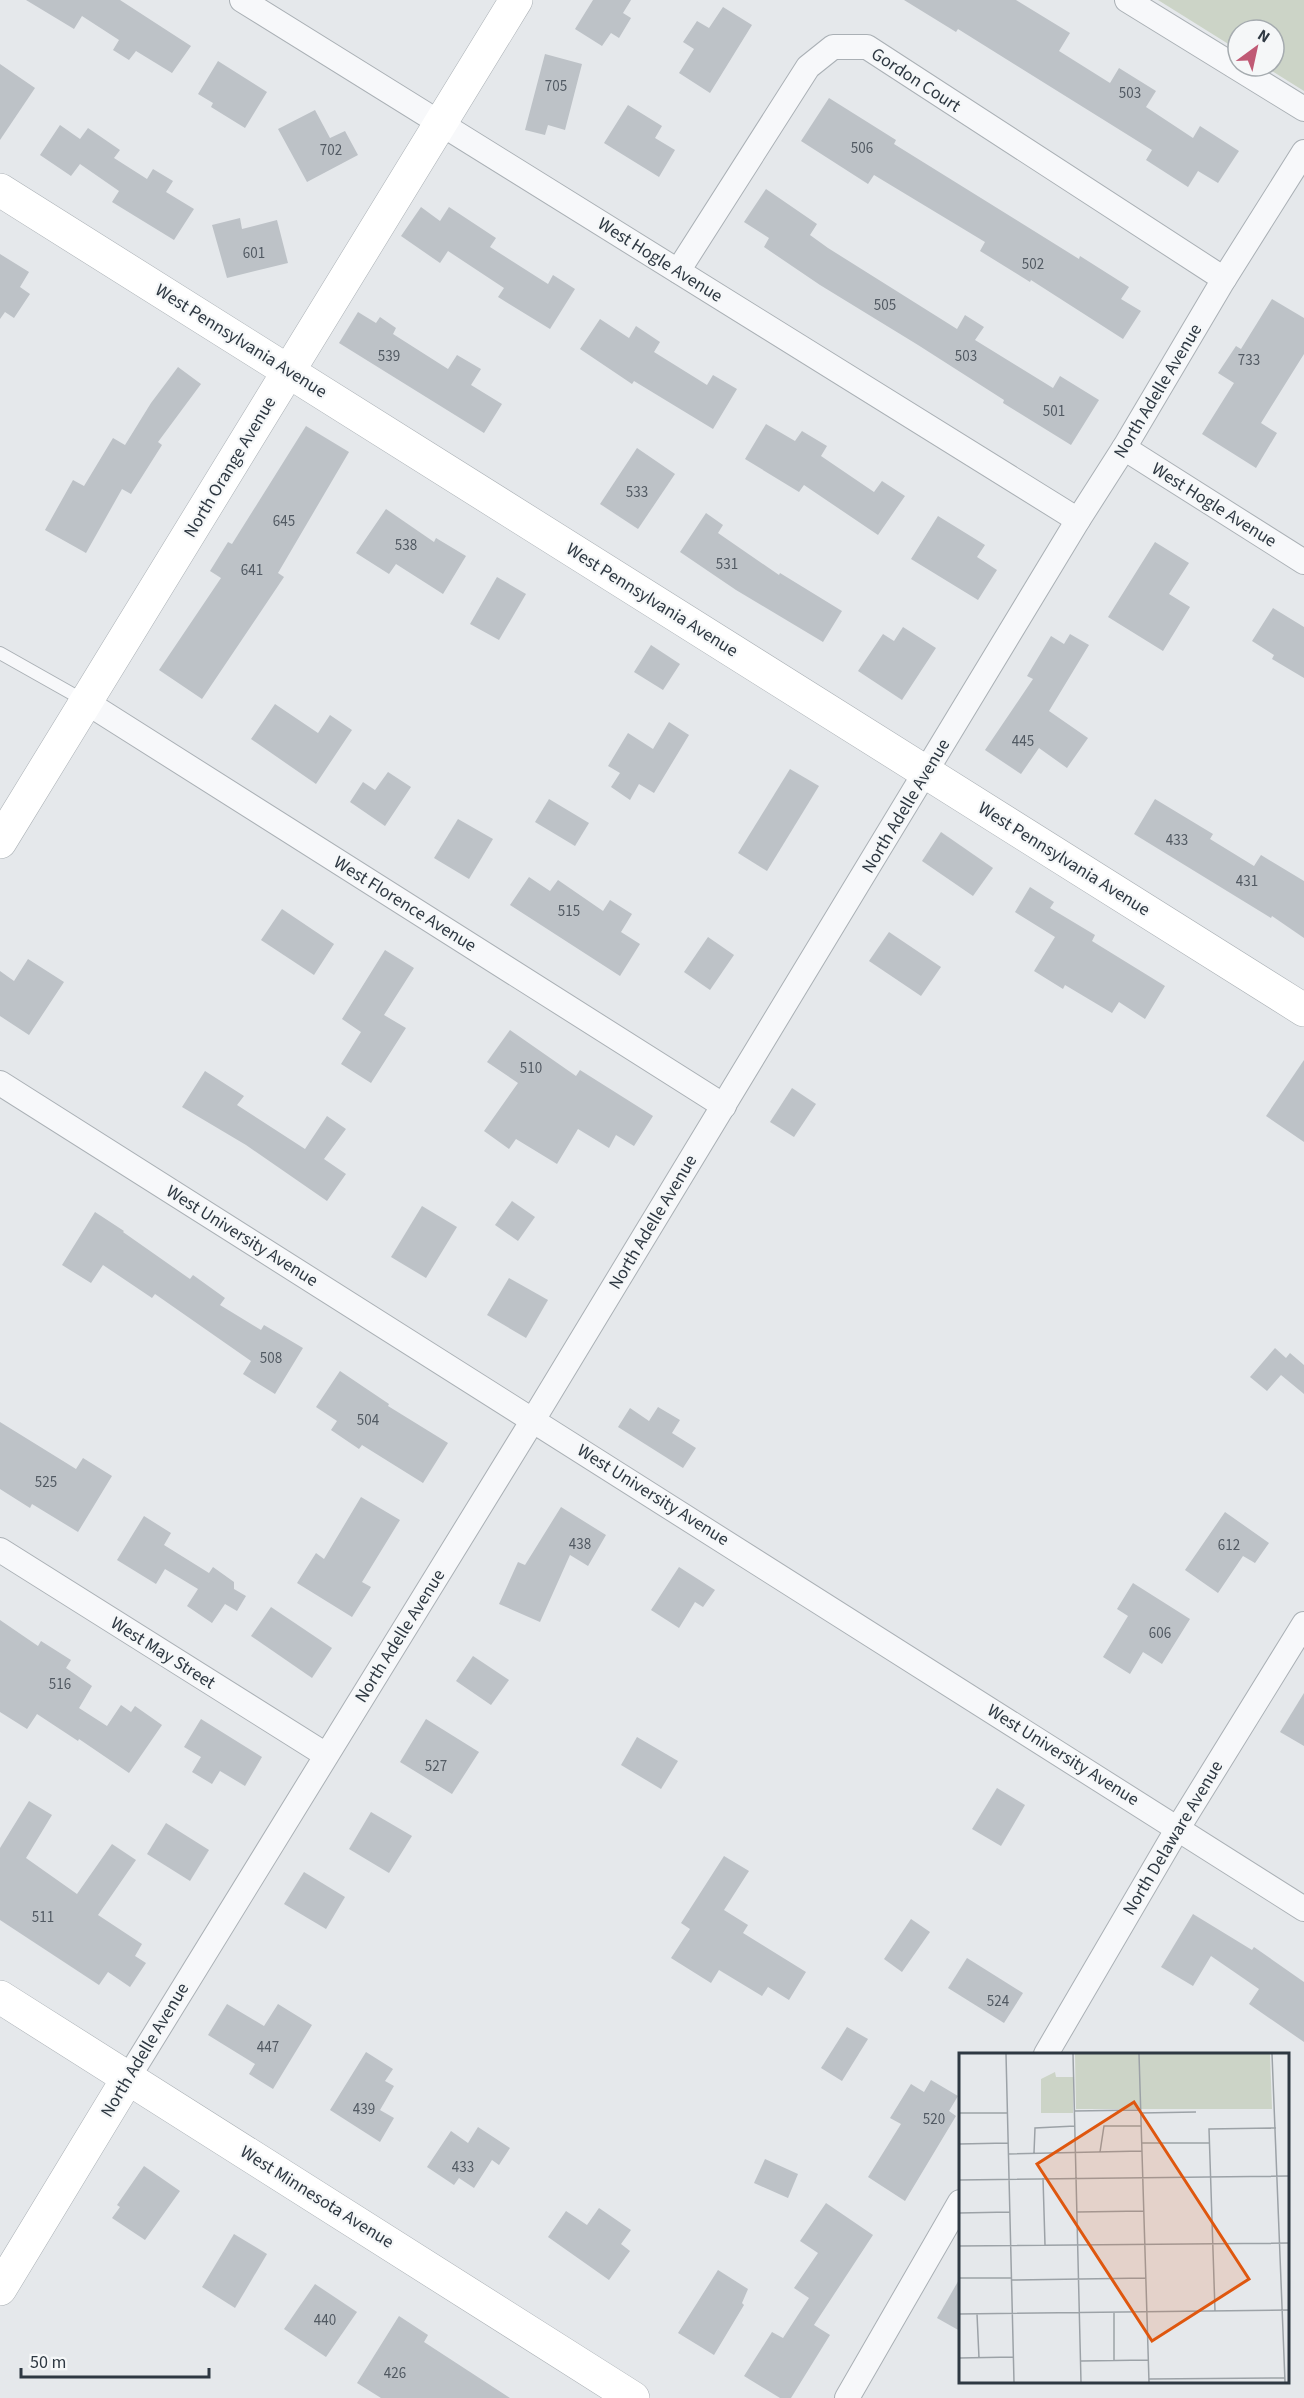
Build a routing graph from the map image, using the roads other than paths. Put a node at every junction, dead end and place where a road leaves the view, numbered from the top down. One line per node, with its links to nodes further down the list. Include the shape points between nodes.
1 (242, 0): 5 (street, West Hogle Avenue)
2 (516, 0): 5 (street, North Orange Avenue)
3 (1127, 0): 4 (street)
4 (1304, 109)
5 (442, 124): 8 (street, West Hogle Avenue); 10 (street, North Orange Avenue)
6 (1303, 155): 9 (street, North Adelle Avenue)
7 (0, 190): 10 (street, West Pennsylvania Avenue)
8 (678, 271): 9 (street, Gordon Court, via 808,67 834,47 867,47); 12 (street, West Hogle Avenue)
9 (1224, 279): 11 (street, North Adelle Avenue)
10 (288, 371): 15 (street, North Orange Avenue); 16 (street, West Pennsylvania Avenue)
11 (1124, 448): 12 (street, North Adelle Avenue); 13 (street, West Hogle Avenue)
12 (1078, 520): 16 (street, North Adelle Avenue)
13 (1304, 562)
14 (0, 653): 15 (lane)
15 (86, 702): 17 (street, North Orange Avenue); 20 (street, West Florence Avenue)
16 (927, 773): 18 (street, West Pennsylvania Avenue); 20 (street, North Adelle Avenue)
17 (0, 842)
18 (1304, 1010)
19 (0, 1083): 21 (street, West University Avenue)
20 (724, 1106): 21 (street, North Adelle Avenue)
21 (533, 1420): 24 (street, North Adelle Avenue); 25 (street, West University Avenue)
22 (0, 1550): 24 (street, West May Street)
23 (1304, 1624): 25 (street, North Delaware Avenue)
24 (326, 1755): 29 (street, North Adelle Avenue)
25 (1178, 1828): 26 (street, West University Avenue); 28 (street, North Delaware Avenue)
26 (1304, 1909)
27 (0, 1997): 29 (street, West Minnesota Avenue)
28 (1047, 2053)
29 (128, 2078): 31 (street, North Adelle Avenue); 32 (street, West Minnesota Avenue)
30 (959, 2204): 33 (street)
31 (0, 2289)
32 (633, 2398)
33 (847, 2398)

